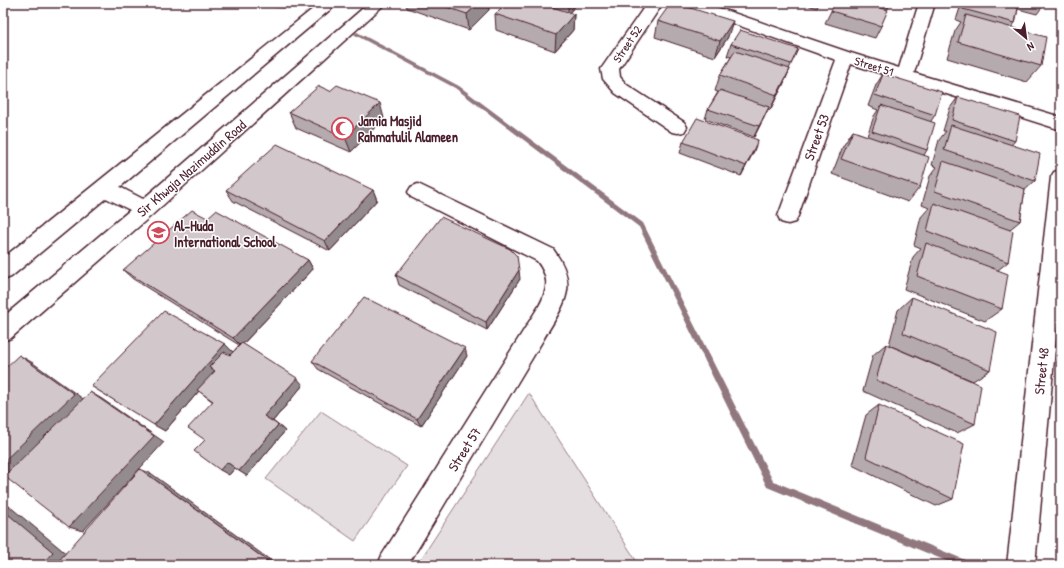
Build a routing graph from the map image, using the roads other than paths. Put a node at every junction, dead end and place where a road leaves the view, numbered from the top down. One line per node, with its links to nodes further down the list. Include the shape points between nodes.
1 (330, 3): 11 (street)
2 (378, 3): 13 (street, Sir Khwaja Nazimuddin Road)
3 (655, 3): 9 (street, Street 52, via 610,70 612,79 621,89)
4 (689, 3): 6 (street, Street 51)
5 (927, 3): 7 (street)
6 (845, 57): 7 (street, Street 51); 14 (street, Street 53)
7 (905, 75): 8 (street, Street 51)
8 (1061, 124)
9 (678, 127)
10 (1061, 177): 18 (street, Street 48)
11 (105, 188): 13 (street); 15 (street)
12 (418, 192): 17 (street, Street 57, via 544,255 552,263 557,274 557,293)
13 (145, 209): 16 (street, Sir Khwaja Nazimuddin Road)
14 (788, 216)
15 (3, 270)
16 (3, 331)
17 (392, 565)
18 (1021, 565)

